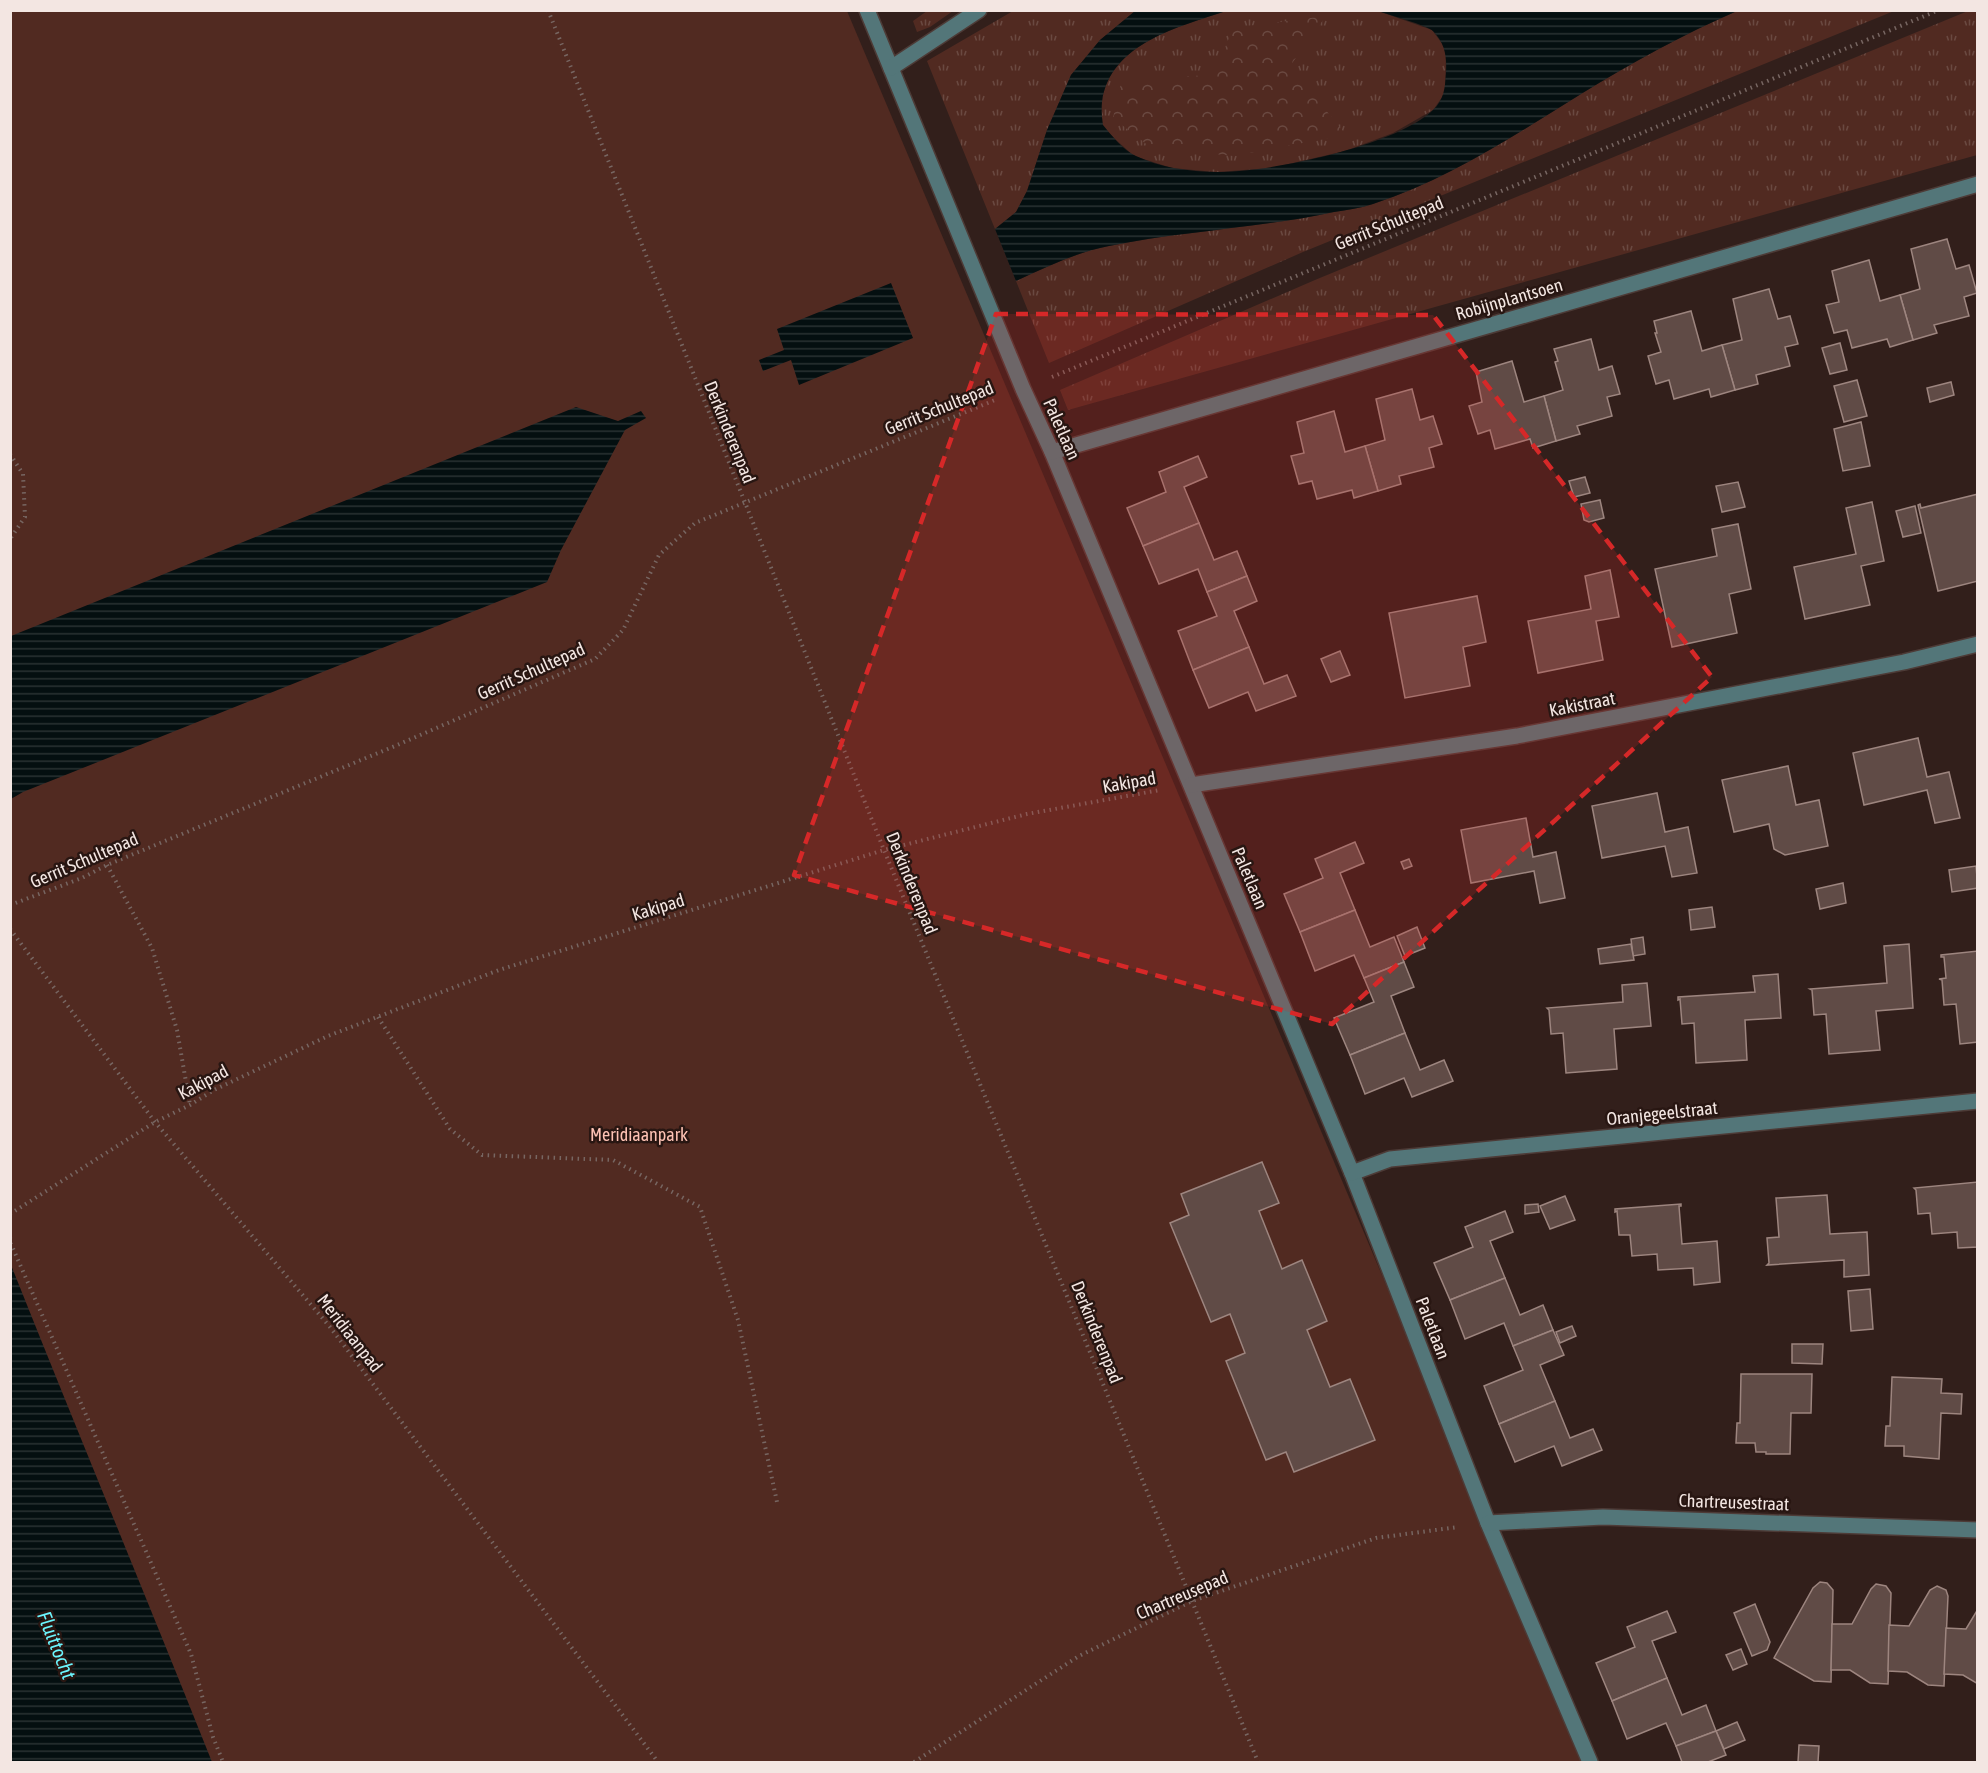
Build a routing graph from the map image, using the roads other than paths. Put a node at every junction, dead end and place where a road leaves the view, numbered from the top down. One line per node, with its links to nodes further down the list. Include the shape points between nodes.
1 (867, 10): 3 (street, Paletlaan)
2 (979, 10): 3 (street)
3 (891, 68): 5 (street, Paletlaan)
4 (1977, 184): 5 (street, Robijnplantsoen)
5 (1052, 452): 7 (street, Paletlaan)
6 (1977, 644): 7 (street, Kakistraat, via 1904,662 1517,736)
7 (1191, 785): 9 (street, Paletlaan)
8 (1977, 1101): 9 (street, Oranjegeelstraat, via 1390,1159)
9 (1352, 1173): 10 (street, Paletlaan)
10 (1488, 1523): 11 (street, Chartreusestraat, via 1603,1517); 12 (street, Paletlaan)
11 (1977, 1530)
12 (1590, 1762)

